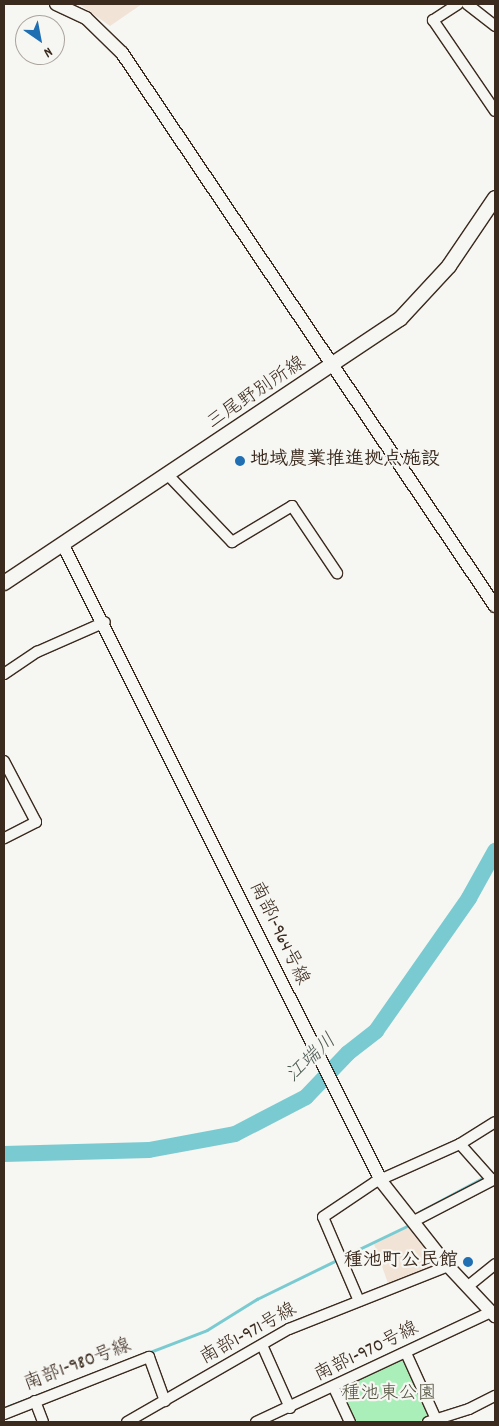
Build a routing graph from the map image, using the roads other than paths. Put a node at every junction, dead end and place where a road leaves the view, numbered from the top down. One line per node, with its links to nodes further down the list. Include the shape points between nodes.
1 (56, 4): 7 (street, via 86,18 122,53)
2 (458, 4): 5 (street, via 433,20)
3 (467, 4): 4 (street)
4 (495, 26)
5 (495, 112)
6 (495, 198): 7 (main road, 三尾野別所線, via 449,266 417,303 400,319)
7 (333, 365): 8 (main road, 三尾野別所線); 12 (street)
8 (168, 475): 9 (main road, 三尾野別所線); 10 (street, via 232,542 292,506)
9 (63, 545): 11 (main road, 三尾野別所線); 13 (street, 南部1-964号線)
10 (337, 573)
11 (4, 583)
12 (495, 606)
13 (104, 622): 14 (street, via 37,652); 20 (street, 南部1-964号線)
14 (4, 674)
15 (4, 761): 16 (street, via 36,822)
16 (4, 838)
17 (495, 1122): 18 (street)
18 (460, 1144): 19 (street); 20 (street)
19 (493, 1179): 21 (street)
20 (381, 1180): 21 (street, 南部1-964号線); 25 (street, via 323,1217)
21 (414, 1222): 23 (street, 南部1-964号線)
22 (495, 1264): 24 (street)
23 (448, 1266): 24 (street, 南部1-964号線); 25 (street, 南部1-971号線)
24 (467, 1288): 26 (street, 南部1-964号線)
25 (359, 1301): 27 (street, 南部1-971号線, via 289,1329)
26 (493, 1314): 28 (street, 南部1-970号線)
27 (262, 1345): 32 (street, 南部1-971号線); 33 (street)
28 (406, 1353): 29 (street, 南部1-970号線); 35 (street)
29 (334, 1388): 33 (street, 南部1-970号線); 39 (street)
30 (495, 1396): 35 (street)
31 (35, 1401): 32 (street, 南部1-980号線, via 149,1357); 34 (street, 南部1-980号線); 36 (street)
32 (165, 1401): 37 (street, 南部1-971号線)
33 (290, 1408): 38 (street, 南部1-970号線)
34 (4, 1414)
35 (432, 1421)
36 (43, 1422)
37 (127, 1422)
38 (256, 1422)
39 (350, 1422)

